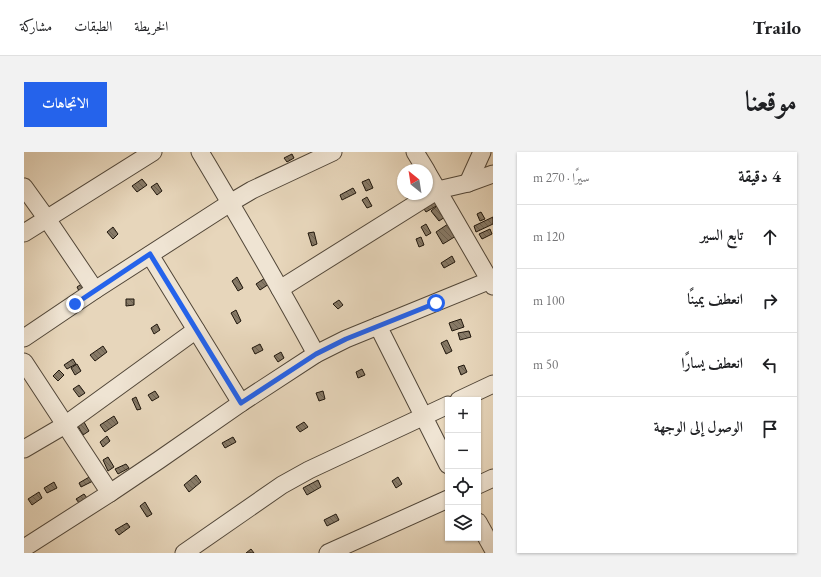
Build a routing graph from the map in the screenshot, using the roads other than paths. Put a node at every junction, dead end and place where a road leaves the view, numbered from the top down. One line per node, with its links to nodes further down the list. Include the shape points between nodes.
1 (153, 152): 13 (street)
2 (200, 152): 12 (street)
3 (333, 152): 12 (street)
4 (415, 152): 6 (street)
5 (482, 152): 9 (street)
6 (422, 164)
7 (493, 174): 9 (street)
8 (433, 182): 11 (street)
9 (468, 183): 11 (street)
10 (24, 187): 13 (street)
11 (438, 190): 16 (street); 17 (street)
12 (230, 203): 15 (street); 17 (street)
13 (47, 219): 14 (street); 18 (street)
14 (24, 233)
15 (150, 254): 18 (street); 20 (street)
16 (492, 282): 19 (street)
17 (280, 289): 22 (street)
18 (95, 290): 21 (street)
19 (378, 326): 22 (street); 28 (street)
20 (196, 330): 26 (street); 29 (street)
21 (24, 338)
22 (316, 354): 26 (street)
23 (24, 362): 29 (street)
24 (493, 384): 25 (street)
25 (465, 397)
26 (241, 403): 34 (street)
27 (445, 406): 28 (street)
28 (423, 416): 31 (street); 39 (street, via 282,485)
29 (65, 425): 30 (street); 34 (street)
30 (24, 449)
31 (445, 458)
32 (493, 478): 33 (street)
33 (481, 484)
34 (110, 493): 37 (street)
35 (445, 500): 40 (street)
36 (481, 527): 38 (street)
37 (24, 548)
38 (493, 549)
39 (184, 553)
40 (328, 553)

